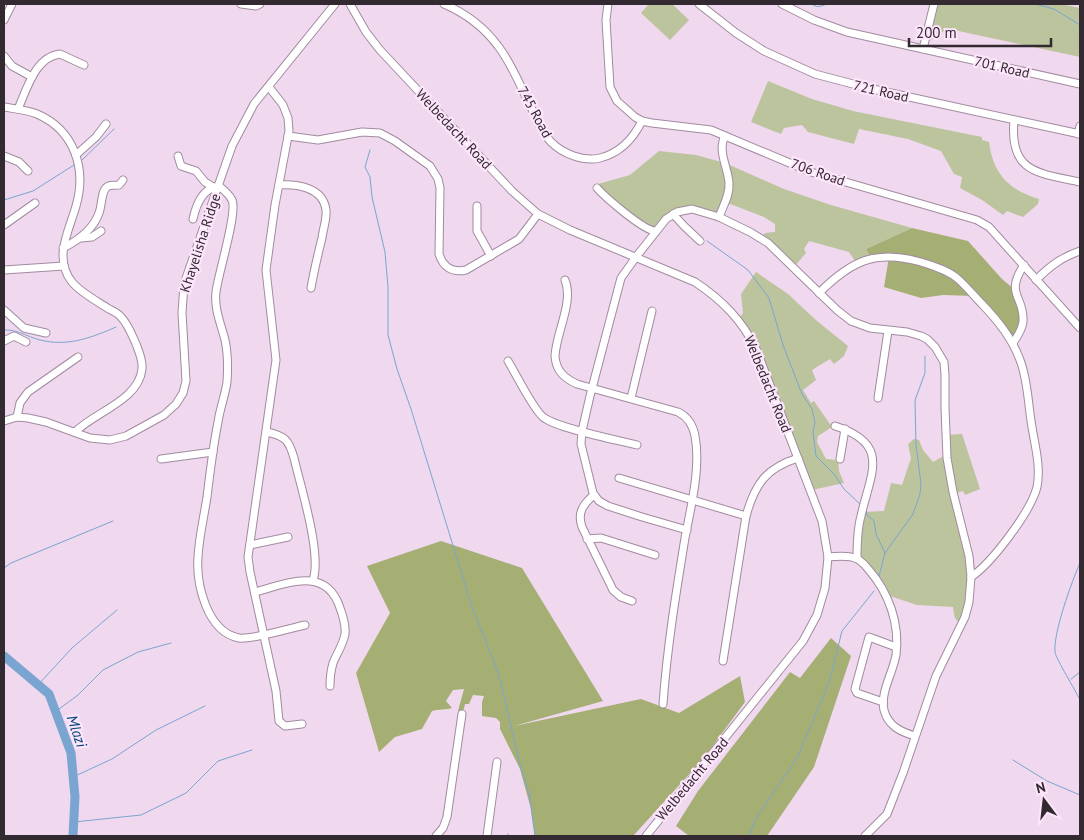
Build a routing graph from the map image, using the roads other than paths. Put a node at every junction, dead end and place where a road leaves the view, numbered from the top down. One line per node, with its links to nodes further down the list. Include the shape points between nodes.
1 (12, 4): 11 (street)
2 (241, 4): 3 (street)
3 (260, 4)
4 (335, 4): 17 (street, Khayelisha Ridge)
5 (350, 4): 38 (street, Welbedacht Road, via 380,50 512,191)
6 (444, 4): 21 (street, 745 Road, via 474,22 497,45 544,133 565,153 589,158 606,156 628,142)
7 (608, 4): 21 (street, 706 Road, via 610,87 623,108)
8 (699, 4): 20 (street, 721 Road, via 764,51 816,74)
9 (782, 4): 12 (street, 701 Road, via 833,28)
10 (934, 4): 12 (street)
11 (4, 20)
12 (923, 50): 16 (street, 701 Road)
13 (4, 56): 15 (street, via 12,66)
14 (84, 64): 15 (street, via 67,56 54,55 42,62)
15 (32, 77): 19 (street)
16 (1080, 84)
17 (269, 87): 25 (street, via 280,100 288,118); 34 (street, Khayelisha Ridge, via 246,117)
18 (4, 107): 19 (street)
19 (18, 109): 27 (street, via 35,113 55,125 68,138)
20 (1014, 120): 24 (street, 721 Road); 32 (street, via 1014,143 1024,163 1041,173)
21 (642, 121): 26 (street, 706 Road, via 703,128)
22 (106, 124): 27 (street)
23 (1080, 126): 24 (street)
24 (1079, 134)
25 (288, 136): 33 (street); 49 (street, via 318,140 369,132 380,133 393,140 430,166 438,179 438,243 444,265 462,270)
26 (725, 136): 40 (street, via 722,153 729,189); 51 (street, 706 Road, via 812,172 974,219 989,227)
27 (76, 155): 47 (street, via 81,184)
28 (4, 156): 30 (street, via 19,162)
29 (178, 156): 34 (street, via 181,166 196,171 205,182)
30 (28, 171)
31 (123, 180): 45 (street, via 117,186 105,189 98,216)
32 (1080, 182)
33 (279, 185): 56 (street, via 311,190 324,206 326,218); 77 (street, via 266,270 276,360)
34 (216, 187): 41 (street, via 199,200); 76 (street, Khayelisha Ridge, via 184,284 182,313 186,381 180,399 164,415 119,439 101,440); 79 (street, via 232,199 233,210 215,295 228,367)
35 (597, 188): 44 (street)
36 (35, 203): 42 (street)
37 (477, 206): 49 (street, via 477,231)
38 (538, 214): 49 (street, via 519,239); 50 (street, Welbedacht Road)
39 (673, 214): 40 (street, via 692,209); 44 (street); 46 (street)
40 (719, 217): 57 (street, via 768,243)
41 (193, 219)
42 (4, 225)
43 (101, 231): 45 (street, via 92,237)
44 (655, 231): 50 (street)
45 (81, 238): 47 (street)
46 (700, 241)
47 (63, 248): 52 (street)
48 (1080, 251): 55 (street, via 1060,259)
49 (491, 256)
50 (636, 257): 68 (street, via 620,282); 80 (street, Welbedacht Road, via 695,282 714,295 738,319 756,349)
51 (1024, 265): 55 (street, 706 Road); 65 (street, via 1014,283 1022,322)
52 (64, 266): 53 (street); 76 (street, via 72,283 121,316 139,353 142,367 140,380 132,392)
53 (4, 270)
54 (565, 280): 68 (street, via 567,298 555,362 567,379)
55 (1036, 280): 60 (street, 706 Road)
56 (311, 288)
57 (819, 293): 61 (street, via 851,321); 65 (street, via 843,271 871,258 911,260 939,268 958,279)
58 (4, 310): 62 (street, via 24,328)
59 (652, 311): 69 (street)
60 (1080, 328)
61 (888, 331): 70 (street); 94 (street, via 911,333 927,339 944,362 947,458)
62 (46, 334)
63 (4, 341): 64 (street, via 14,336)
64 (26, 342)
65 (1013, 344): 94 (street, via 1025,377 1038,464 1037,485 1027,512 985,567)
66 (78, 357): 71 (street, via 28,392)
67 (508, 361): 75 (street, via 542,417)
68 (592, 389): 69 (street); 75 (street)
69 (631, 398): 85 (street, via 678,412 692,425 696,444)
70 (878, 398)
71 (16, 417): 72 (street); 76 (street, Khayelisha Ridge, via 46,422)
72 (4, 421)
73 (835, 426): 74 (street)
74 (845, 429): 82 (street); 93 (street, via 865,441 872,457 869,487 860,520)
75 (582, 431): 78 (street); 84 (street, via 582,448)
76 (75, 432)
77 (267, 432): 90 (street); 95 (street, via 286,439 291,448 316,554)
78 (637, 445)
79 (213, 452): 81 (street); 99 (street, via 198,557 206,607 214,622 228,634 240,638)
80 (798, 458): 86 (street, via 777,466 763,479 751,498); 92 (street, Welbedacht Road, via 822,521)
81 (161, 459)
82 (840, 459)
83 (619, 478): 85 (street)
84 (594, 495): 87 (street, via 608,506); 89 (street, via 583,506 580,515)
85 (693, 500): 86 (street); 87 (street)
86 (746, 516): 101 (street)
87 (687, 530): 104 (street, via 666,656)
88 (288, 537): 90 (street)
89 (588, 538): 91 (street, via 604,538); 97 (street, via 613,590)
90 (250, 545): 96 (street, via 248,556)
91 (655, 555)
92 (828, 556): 93 (street); 111 (street, Welbedacht Road, via 823,598 803,641)
93 (857, 559): 100 (street, via 885,594 894,616)
94 (971, 577): 107 (street, via 965,617 940,666)
95 (313, 580): 96 (street); 102 (street, via 335,595 345,625)
96 (254, 592): 99 (street)
97 (632, 601)
98 (305, 625): 99 (street)
99 (263, 634): 106 (street, via 279,721 285,726)
100 (896, 647): 103 (street); 103 (street, via 869,637 855,689 857,693)
101 (723, 661)
102 (330, 686)
103 (883, 702): 107 (street, via 885,714 892,725)
104 (663, 704)
105 (462, 714): 109 (street, via 447,817)
106 (302, 724)
107 (915, 736): 112 (street, via 887,814)
108 (498, 762): 110 (street)
109 (436, 836)
110 (487, 836)
111 (646, 836)
112 (865, 836)

